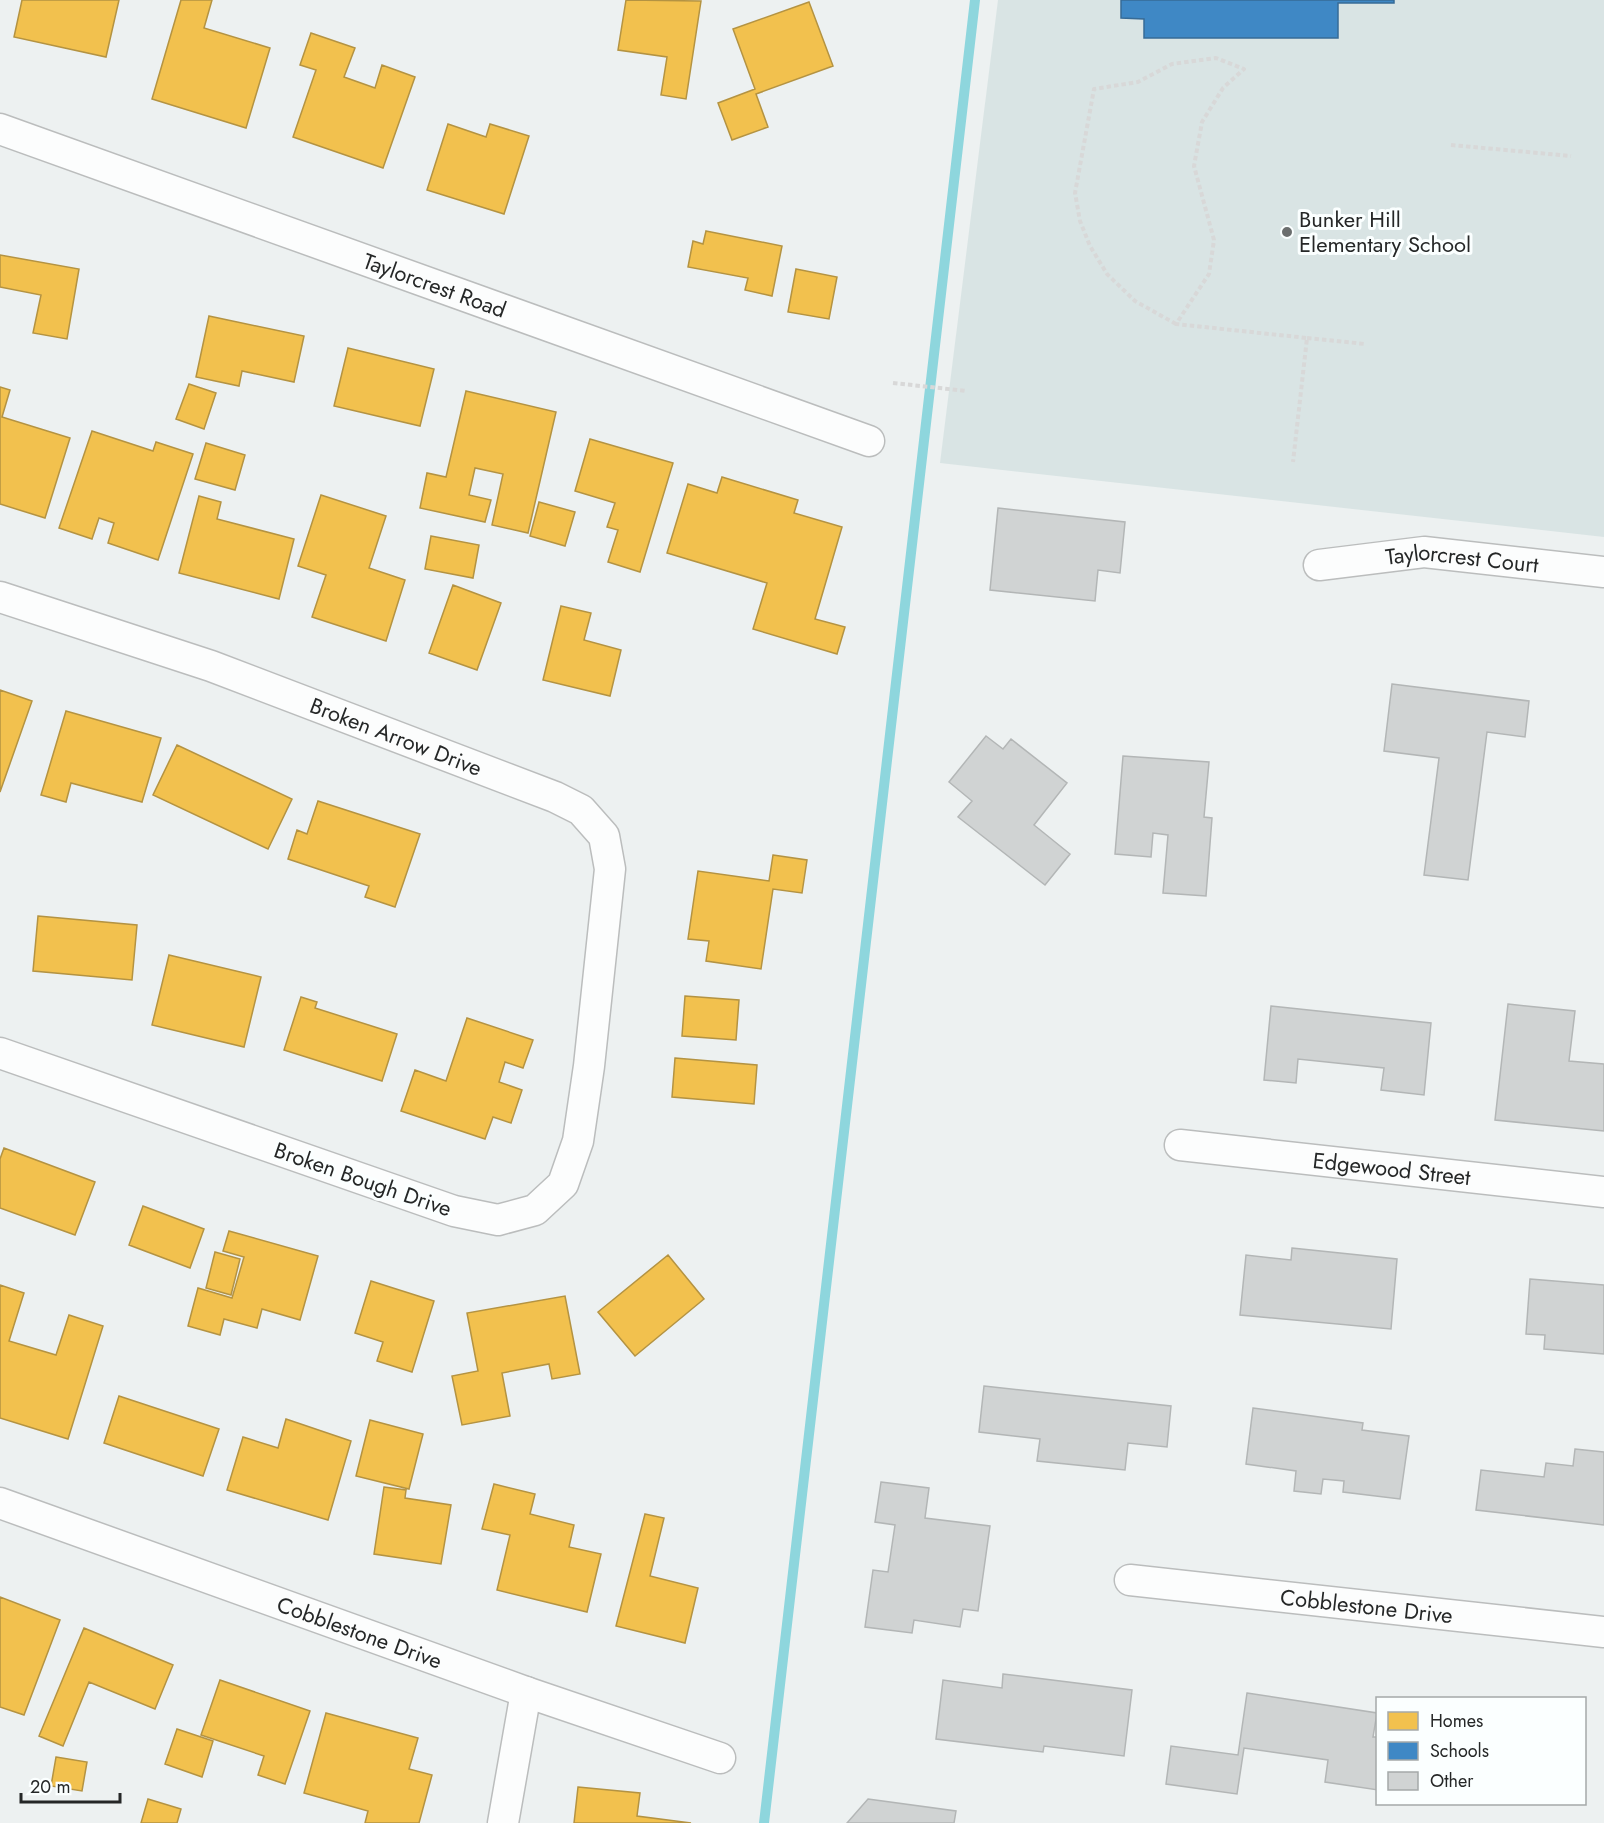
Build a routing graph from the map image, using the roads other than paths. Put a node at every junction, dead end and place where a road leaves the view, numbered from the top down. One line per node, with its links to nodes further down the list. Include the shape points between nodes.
1 (0, 129): 2 (street, Taylorcrest Road)
2 (868, 441)
3 (1319, 565): 4 (street, Taylorcrest Court, via 1424,552)
4 (1604, 572)
5 (0, 597): 6 (street, Broken Arrow Drive, via 211,666 555,796 581,810 604,836 610,869)
6 (594, 1022): 7 (street, Broken Bough Drive, via 578,1142 563,1184 535,1210 498,1220 454,1211)
7 (0, 1053)
8 (1180, 1145): 9 (street, Edgewood Street)
9 (1604, 1192)
10 (0, 1503): 13 (street, Cobblestone Drive)
11 (1130, 1580): 12 (street, Cobblestone Drive)
12 (1604, 1632)
13 (526, 1692): 14 (street, Cobblestone Drive); 15 (street)
14 (720, 1758)
15 (503, 1823)

